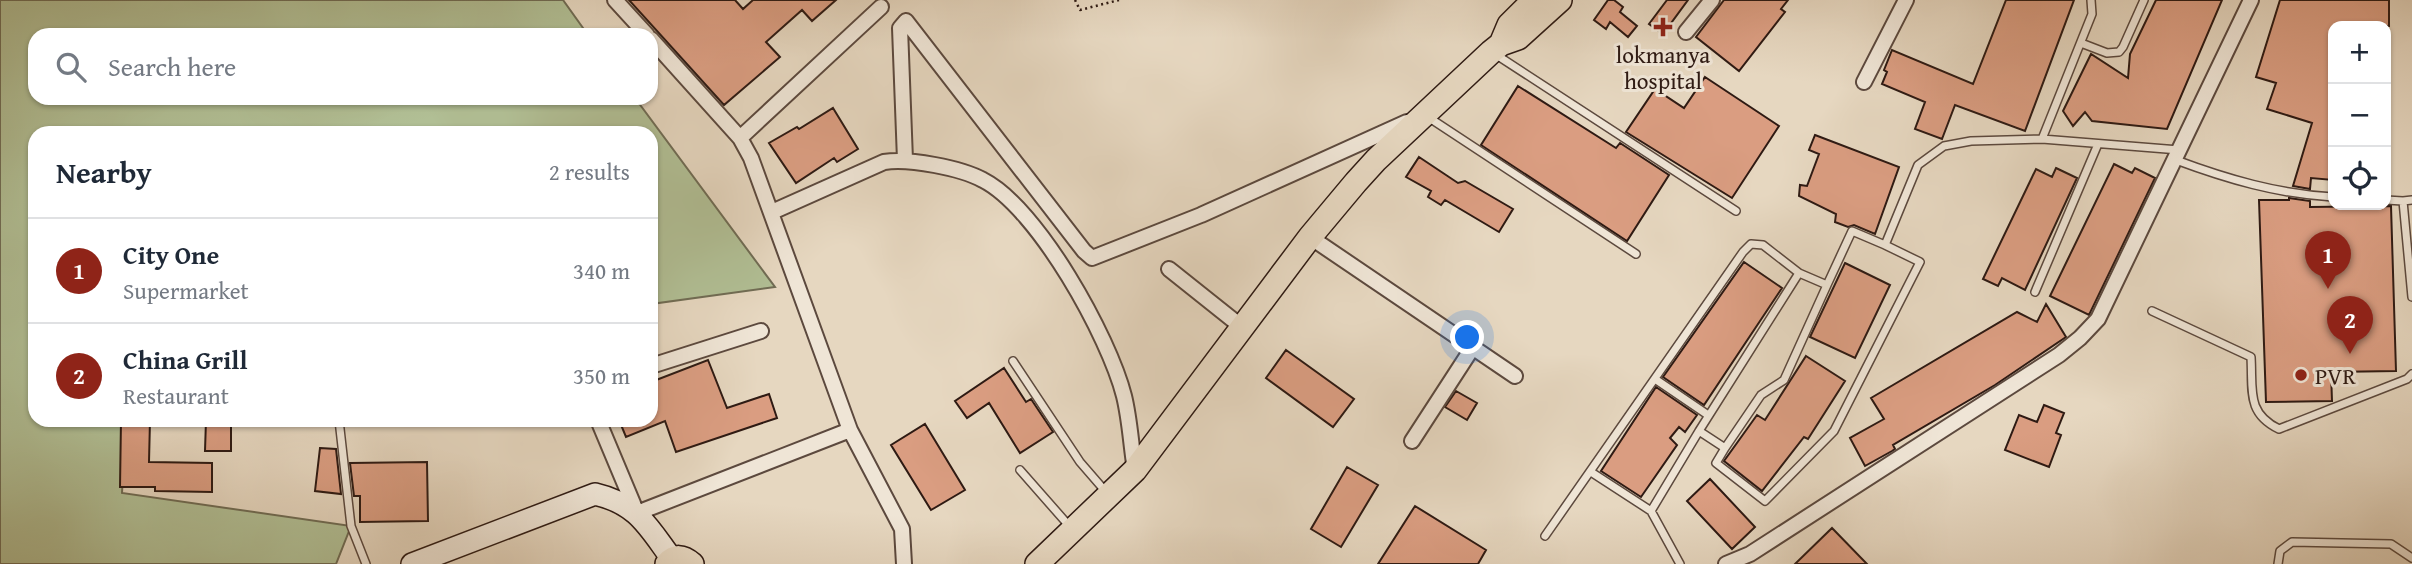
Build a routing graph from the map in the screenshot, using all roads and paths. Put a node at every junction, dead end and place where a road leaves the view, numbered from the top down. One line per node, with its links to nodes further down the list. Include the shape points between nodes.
1 (615, 0): 13 (street)
2 (1075, 0): 3 (path, via 1080,10)
3 (1119, 0)
4 (1534, 0): 12 (main road)
5 (1560, 0): 12 (main road)
6 (1712, 0): 14 (street)
7 (1906, 0): 18 (street)
8 (2091, 0): 15 (lane, via 2092,13)
9 (2144, 0): 15 (lane, via 2119,52 2107,53)
10 (2251, 0): 23 (street)
11 (881, 7): 20 (street)
12 (1519, 16): 17 (main road)
13 (641, 28)
14 (1686, 32)
15 (2081, 43): 21 (lane)
16 (658, 47): 20 (street)
17 (1496, 48): 19 (main road); 29 (lane)
18 (1864, 82)
19 (1425, 115): 24 (street, via 1092,258 906,21 900,27); 31 (main road, via 1376,160); 33 (lane)
20 (740, 138): 30 (street)
21 (2042, 139): 22 (lane); 32 (lane, via 1944,146 1918,165)
22 (2098, 144): 23 (lane); 37 (lane)
23 (2178, 155): 25 (lane, via 2243,183); 72 (street, via 2098,319 2080,338 1750,554)
24 (905, 160): 30 (street, via 884,162); 56 (street, via 984,180 1032,225 1100,332 1124,397)
25 (2328, 197)
26 (2391, 200): 28 (lane)
27 (2412, 200): 28 (lane)
28 (2403, 201): 38 (lane)
29 (1736, 211)
30 (772, 212): 51 (street)
31 (1310, 237): 40 (main road); 42 (street)
32 (1885, 246): 36 (lane, via 1852,231); 54 (lane, via 1920,262 1834,430 1765,501 1716,463)
33 (1636, 254)
34 (1169, 270): 40 (street)
35 (1799, 273): 36 (lane); 47 (lane, via 1763,244 1751,244); 48 (lane)
36 (1827, 285): 54 (lane, via 1784,380 1761,395)
37 (2035, 292)
38 (2412, 297)
39 (2152, 311): 45 (lane, via 2251,357 2255,410 2279,429 2407,379)
40 (1243, 328): 56 (main road)
41 (761, 331): 44 (street)
42 (1473, 347): 46 (street); 53 (street)
43 (1013, 361): 58 (lane, via 1080,462)
44 (658, 364)
45 (2412, 373)
46 (1515, 376)
47 (1654, 379): 48 (lane); 57 (lane)
48 (1708, 415): 52 (lane)
49 (340, 427): 66 (lane, via 351,526)
50 (601, 427): 61 (street)
51 (850, 430): 61 (street); 69 (street, via 902,529)
52 (1699, 431): 54 (lane); 60 (lane)
53 (1412, 441)
54 (1725, 448)
55 (1020, 470): 62 (lane)
56 (1135, 470): 58 (main road)
57 (1591, 472): 60 (lane); 63 (lane)
58 (1110, 496): 62 (main road)
59 (609, 498): 61 (main road); 67 (main road, via 595,494); 68 (main road, via 600,509)
60 (1651, 511): 71 (lane)
61 (637, 513): 65 (main road)
62 (1073, 531): 70 (main road)
63 (1545, 536)
64 (2412, 558): 73 (lane, via 2391,544 2292,542 2280,551)
65 (683, 563)
66 (366, 564)
67 (412, 564)
68 (451, 564)
69 (904, 564)
70 (1037, 564)
71 (1680, 564)
72 (1726, 564)
73 (2278, 564)

